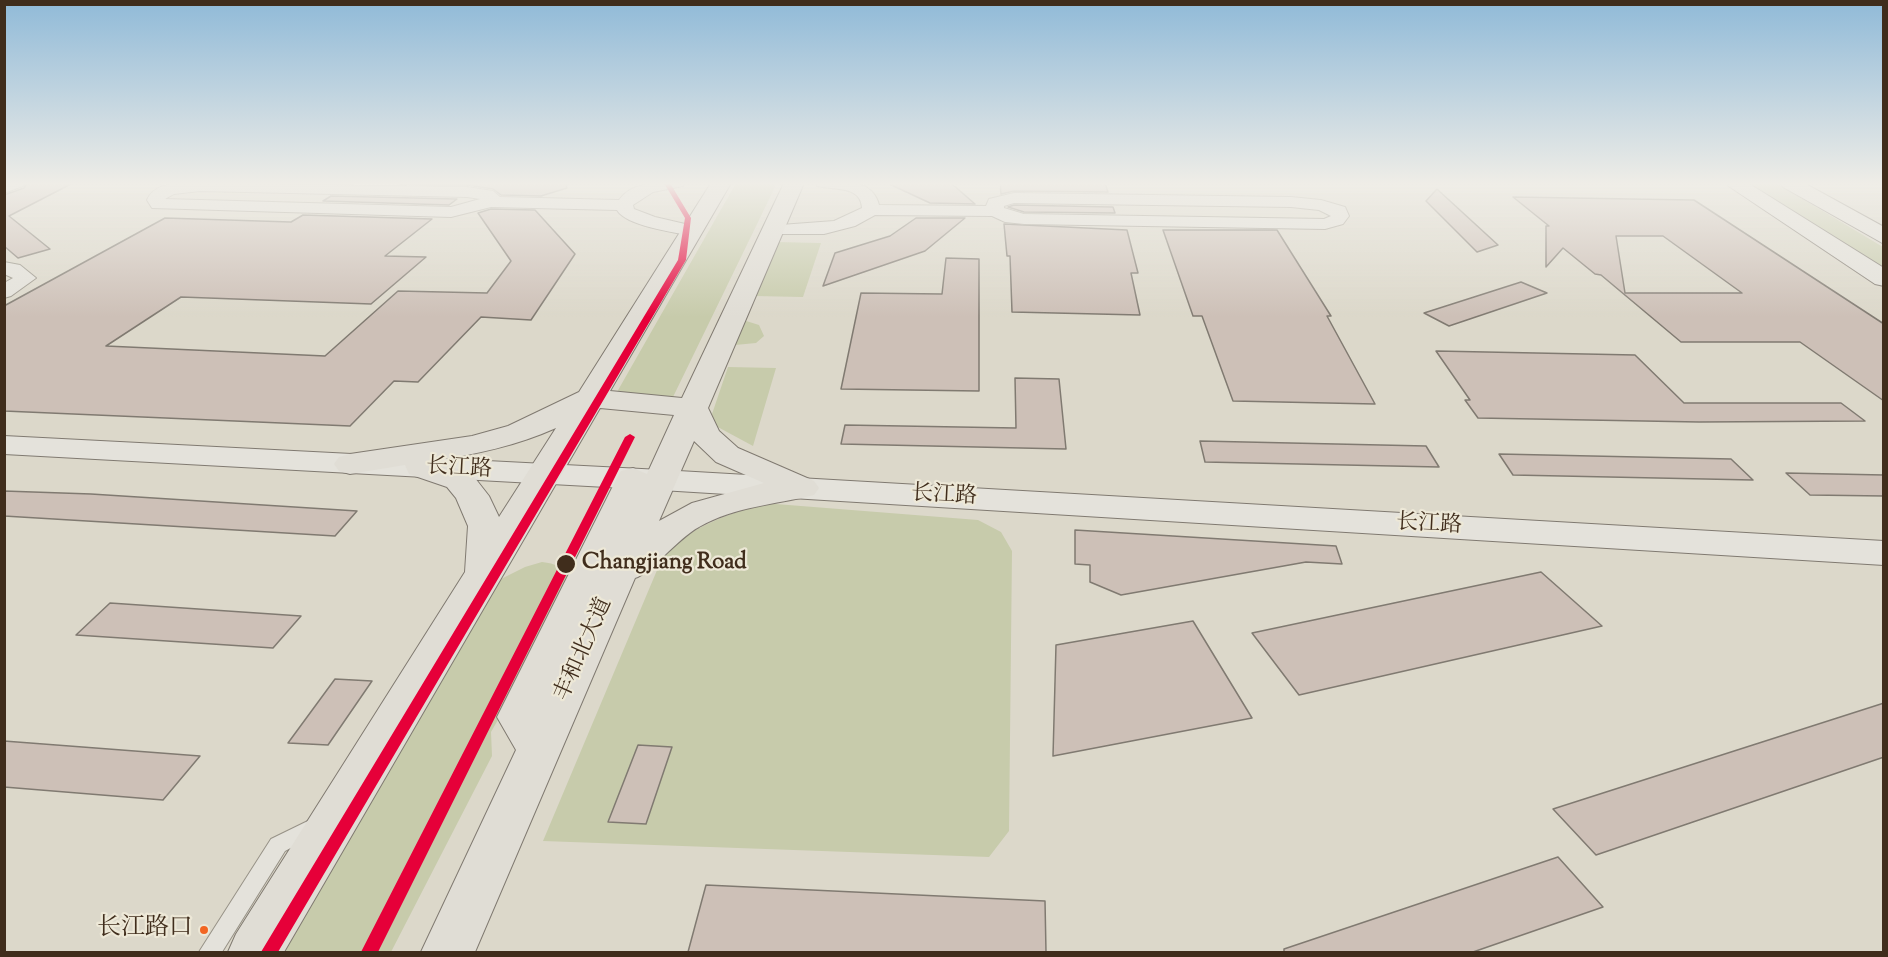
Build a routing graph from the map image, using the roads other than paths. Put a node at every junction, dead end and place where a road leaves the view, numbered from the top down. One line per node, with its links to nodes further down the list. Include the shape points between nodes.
1 (678, 228): 7 (street)
2 (694, 228): 7 (highway)
3 (828, 228): 6 (street)
4 (1804, 228): 10 (street)
5 (1868, 228): 8 (street)
6 (773, 230): 13 (highway, 丰和北大道)
7 (692, 231): 12 (highway)
8 (1884, 237)
9 (4, 268): 11 (street, via 26,278)
10 (1884, 279)
11 (4, 292)
12 (590, 398): 13 (highway); 15 (highway, via 519,433 473,445); 17 (highway)
13 (693, 408): 18 (highway, 丰和北大道); 19 (highway, via 705,435 727,455)
14 (4, 445): 15 (street, 长江路)
15 (350, 464): 16 (street, 长江路)
16 (420, 467): 17 (street, 长江路); 21 (highway, via 459,480 472,496 486,526)
17 (544, 474): 18 (street, 长江路); 21 (highway)
18 (647, 479): 19 (street, 长江路); 22 (highway, 丰和北大道); 23 (highway, via 519,717)
19 (798, 488): 20 (street, 长江路); 22 (highway, via 719,503 685,518 650,544)
20 (1884, 553)
21 (481, 578): 24 (highway)
22 (610, 594): 23 (highway, 丰和北大道)
23 (540, 750): 27 (highway, 丰和北大道)
24 (340, 812): 25 (lane, via 278,845); 26 (highway)
25 (210, 952)
26 (255, 952)
27 (448, 952)

